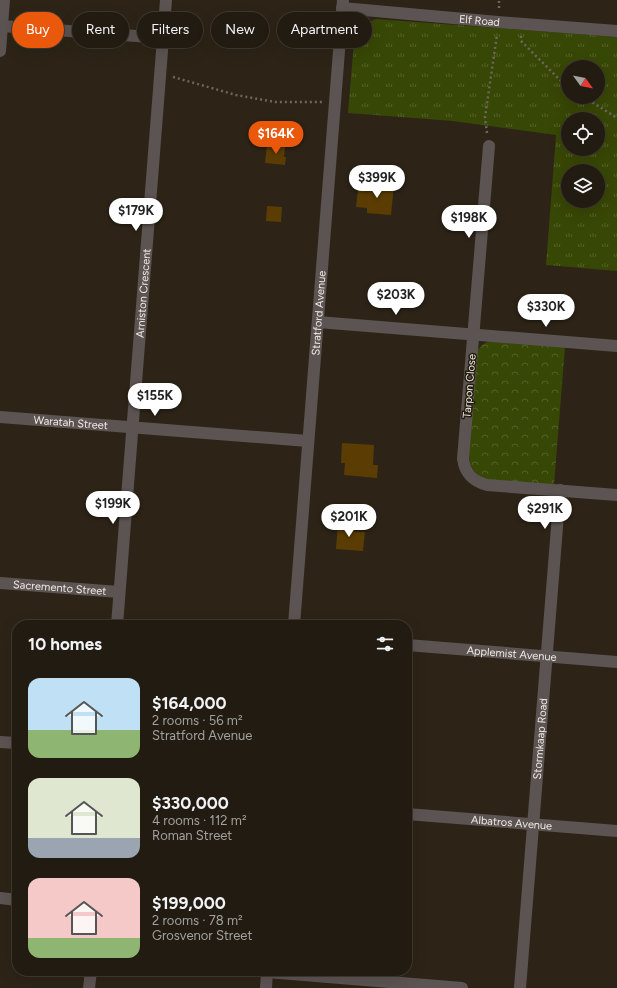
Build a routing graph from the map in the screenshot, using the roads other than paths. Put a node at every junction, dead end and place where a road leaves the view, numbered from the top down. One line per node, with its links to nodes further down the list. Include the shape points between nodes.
1 (4, 0): 5 (street)
2 (166, 0): 4 (street, Arniston Crescent)
3 (342, 4): 6 (street, Elf Road, via 498,22); 11 (street, Stratford Avenue)
4 (165, 12)
5 (2, 26): 7 (street); 9 (street)
6 (617, 31)
7 (137, 36)
8 (162, 48): 15 (street, Arniston Crescent)
9 (0, 51)
10 (489, 146): 12 (street, Tarpon Close)
11 (318, 322): 12 (street); 16 (street, Stratford Avenue)
12 (473, 334): 13 (street); 17 (street, Tarpon Close, via 463,458 466,470 474,480 487,485)
13 (617, 346)
14 (0, 417): 15 (street, Waratah Street)
15 (132, 428): 16 (street, Waratah Street); 20 (street, Arniston Crescent)
16 (308, 441): 22 (street, Stratford Avenue)
17 (560, 490): 18 (street, Tarpon Close); 24 (street, Stormkaap Road)
18 (617, 495)
19 (0, 583): 20 (street, Sacremento Street)
20 (119, 592): 21 (street, Arniston Crescent)
21 (117, 620)
22 (294, 620)
23 (412, 645): 24 (street, Applemist Avenue)
24 (547, 656): 25 (street, Applemist Avenue); 29 (street, Stormkaap Road)
25 (617, 662)
26 (0, 742): 27 (street)
27 (12, 743)
28 (412, 814): 29 (street, Albatros Avenue)
29 (533, 824): 30 (street, Albatros Avenue); 39 (street, Stormkaap Road)
30 (617, 831)
31 (0, 898): 32 (street)
32 (12, 899)
33 (90, 976): 36 (street)
34 (267, 976): 37 (street)
35 (316, 976): 38 (street)
36 (89, 988)
37 (266, 988)
38 (462, 988)
39 (520, 988)

